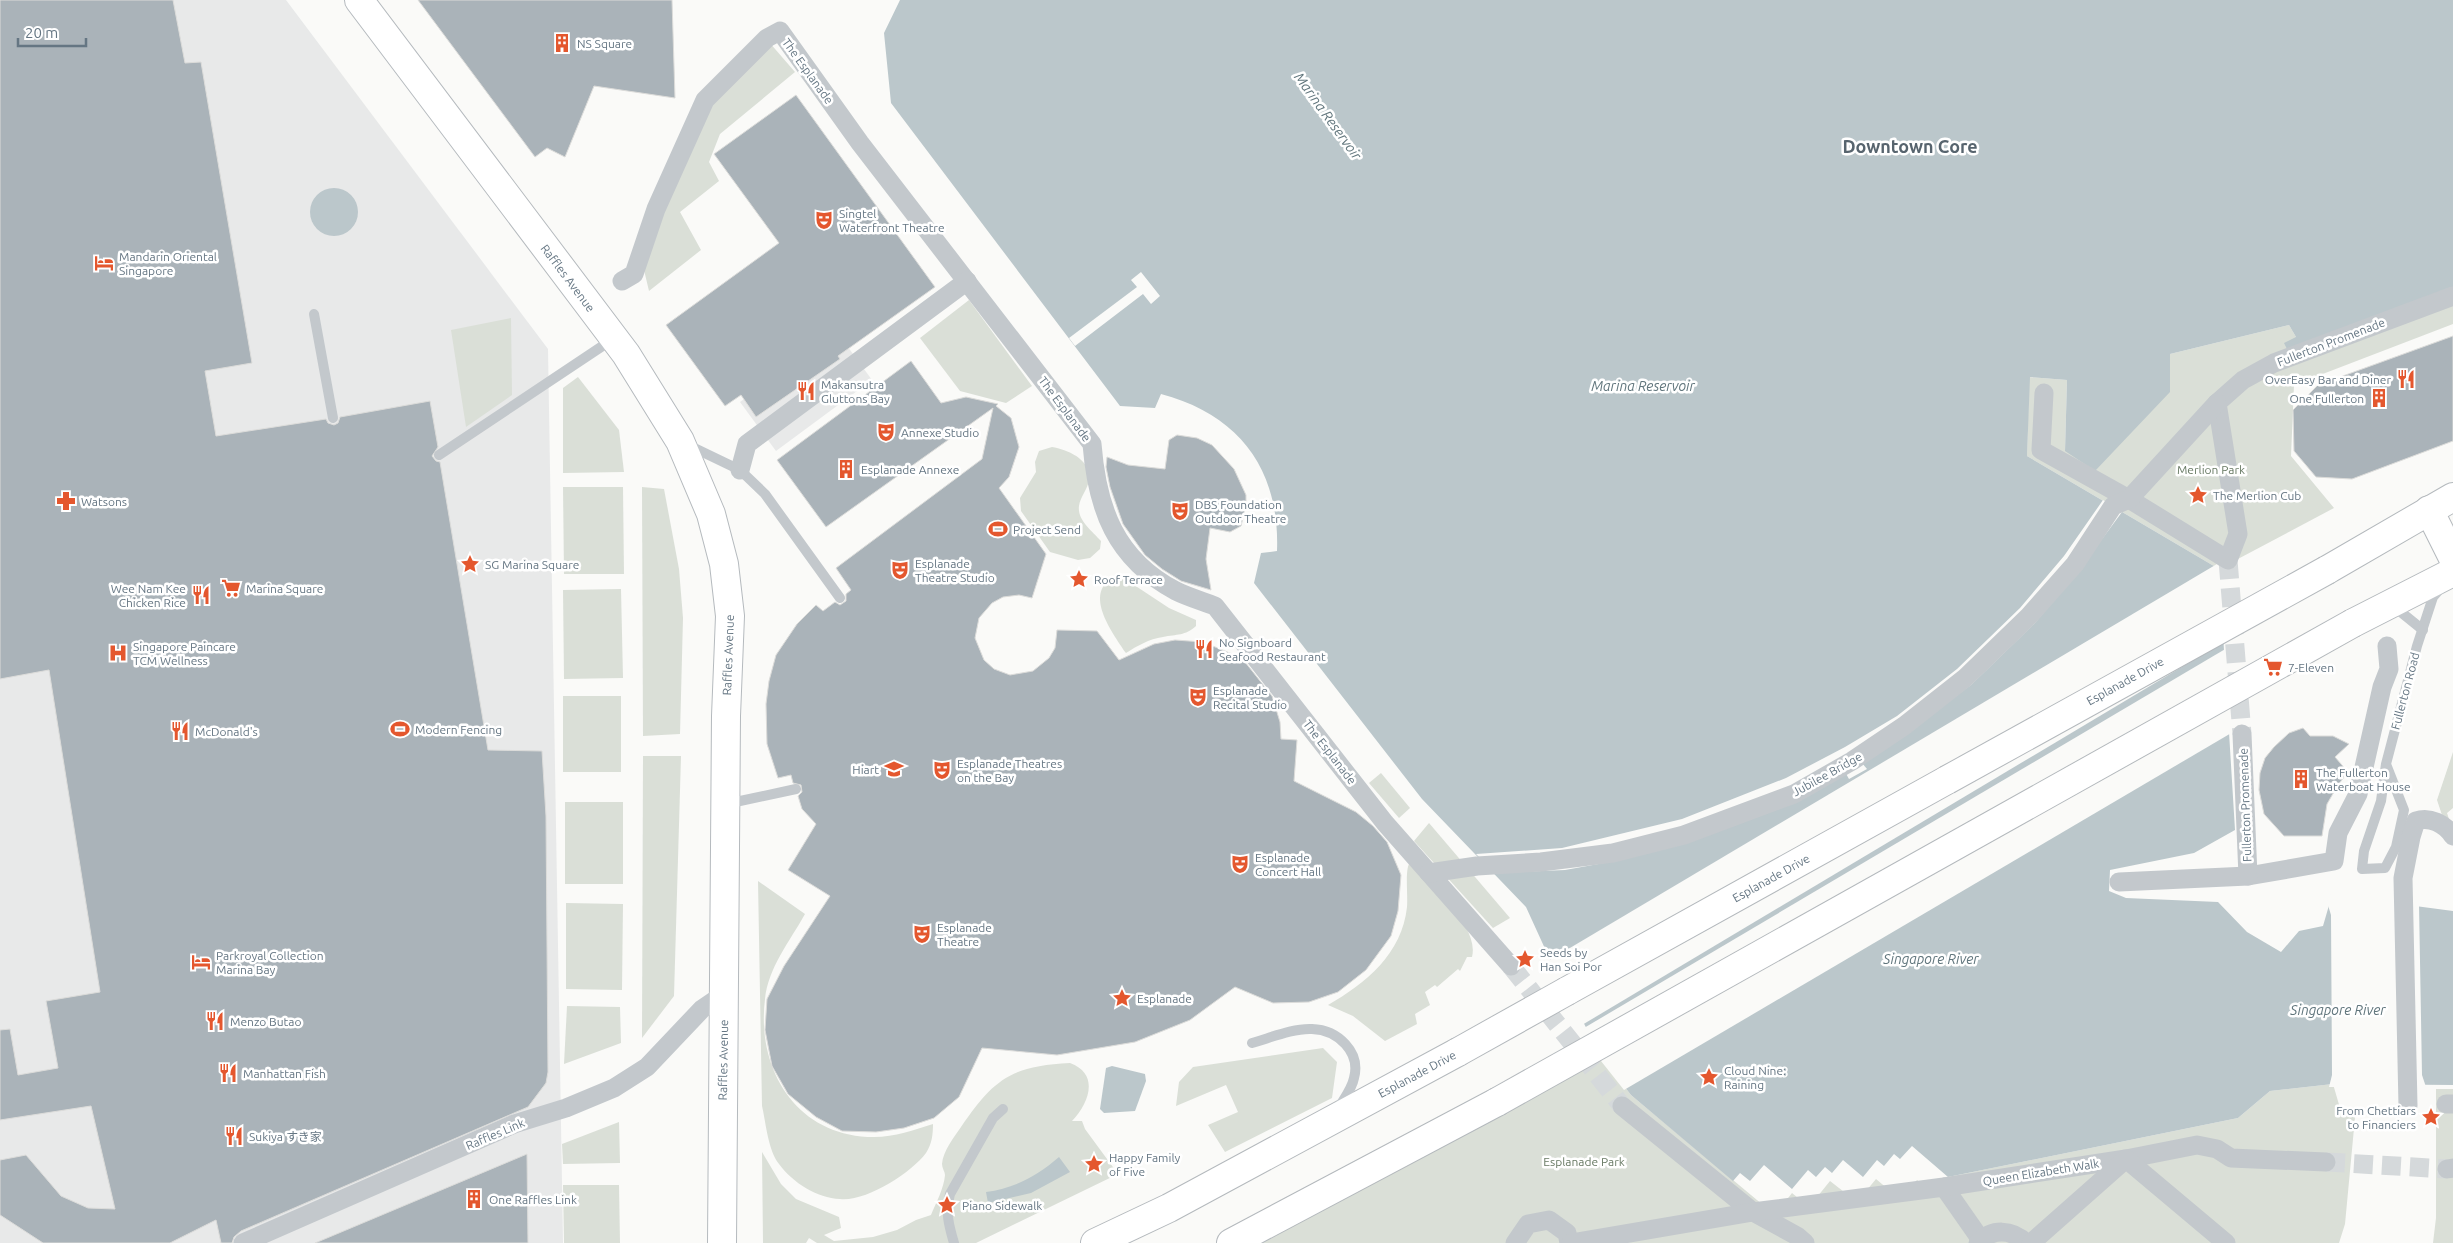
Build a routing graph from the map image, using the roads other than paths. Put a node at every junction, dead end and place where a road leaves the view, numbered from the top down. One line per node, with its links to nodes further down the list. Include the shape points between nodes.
1 (359, 0): 6 (main road, Raffles Avenue)
2 (622, 281): 3 (street, The Esplanade, via 634,274 656,209 704,100 767,38 780,31 860,143)
3 (968, 281): 12 (street, via 747,444); 26 (street, The Esplanade, via 1092,444 1097,492 1106,517 1123,545 1140,566 1158,580 1215,606 1385,823)
4 (2453, 296): 8 (street, Fullerton Promenade, via 2274,363 2243,380)
5 (314, 314): 9 (lane)
6 (614, 339): 10 (main road, Raffles Avenue); 11 (lane)
7 (2044, 393): 13 (street, via 2041,450)
8 (2217, 403): 13 (street, Fullerton Promenade); 13 (street, via 2238,534 2228,560)
9 (333, 418)
10 (680, 441): 12 (lane); 24 (main road, Raffles Avenue, via 711,514 724,564 730,616)
11 (439, 456)
12 (740, 470): 17 (lane, via 765,494)
13 (2121, 502): 26 (street, Jubilee Bridge, via 2075,564 2029,616 1965,678 1904,726 1794,794 1684,835 1613,853)
14 (2442, 503): 15 (main road); 35 (main road, Esplanade Drive, bridge)
15 (2453, 558)
16 (2453, 573): 18 (main road); 19 (lane, Fullerton Road, via 2432,597)
17 (840, 598)
18 (2385, 605): 19 (lane, via 2402,613); 45 (main road, bridge, via 1497,1102)
19 (2422, 630): 22 (lane, Fullerton Road)
20 (2386, 646): 27 (street, Fullerton Promenade, via 2389,669 2358,794 2338,833 2334,862)
21 (2242, 734): 27 (street, Fullerton Promenade)
22 (2386, 764): 22 (lane, Fullerton Road, via 2381,801 2364,851 2362,869 2385,868 2396,847 2404,810)
23 (796, 789): 24 (lane)
24 (726, 804): 30 (main road, Raffles Avenue)
25 (2453, 836): 33 (street, via 2448,828 2437,822 2424,818 2416,821 2404,878)
26 (1429, 873): 29 (street, The Esplanade)
27 (2248, 876): 28 (street, Fullerton Promenade)
28 (2119, 882)
29 (1511, 966)
30 (724, 994): 41 (street, Raffles Link, via 702,1009 647,1067 614,1088 566,1108 514,1124); 42 (main road, Raffles Avenue)
31 (1252, 1043): 35 (lane, via 1312,1029 1331,1034 1344,1042 1351,1049 1355,1063 1354,1078)
32 (1622, 1106): 39 (street)
33 (2408, 1106)
34 (1003, 1109): 43 (lane, via 993,1118 950,1194 948,1223)
35 (1331, 1121): 44 (main road, Esplanade Drive, via 1170,1208)
36 (2126, 1159): 37 (street, Queen Elizabeth Walk, via 2197,1145 2217,1149 2231,1158); 38 (street, Queen Elizabeth Walk); 50 (street); 51 (street)
37 (2326, 1162)
38 (1944, 1187): 39 (street, Queen Elizabeth Walk); 40 (street)
39 (1753, 1212): 47 (street, Queen Elizabeth Walk); 48 (street)
40 (1979, 1241): 49 (street, via 1994,1232 2003,1232 2016,1235)
41 (244, 1242)
42 (722, 1243)
43 (954, 1243)
44 (1094, 1243)
45 (1231, 1243)
46 (1515, 1243): 47 (street, via 1528,1224 1549,1220 1567,1233)
47 (1570, 1243)
48 (1805, 1243)
49 (2026, 1243)
50 (2031, 1243)
51 (2226, 1243)

